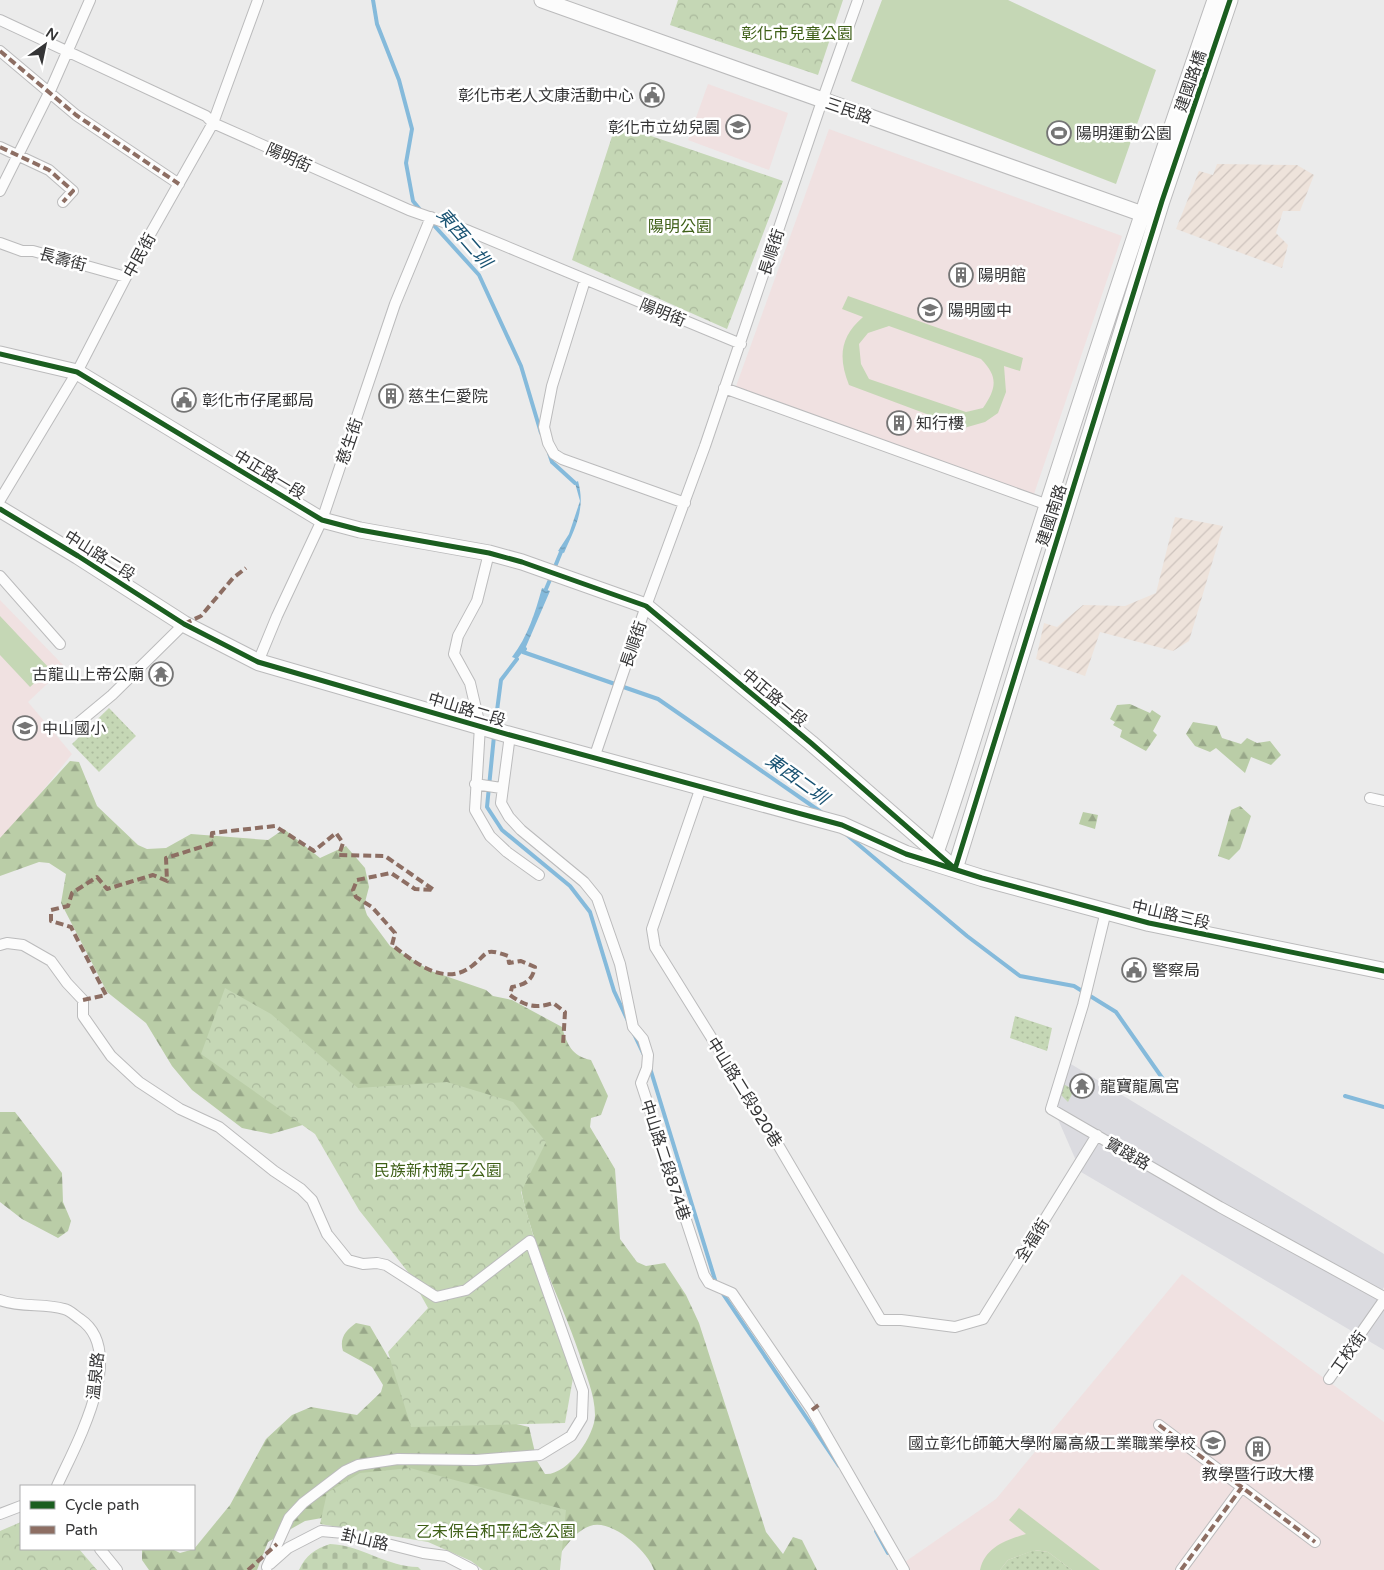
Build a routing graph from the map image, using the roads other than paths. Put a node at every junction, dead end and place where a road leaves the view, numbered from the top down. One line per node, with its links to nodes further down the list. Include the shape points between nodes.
1 (90, 0): 9 (street)
2 (258, 0): 12 (street, 中民街)
3 (542, 0): 11 (street, 三民路)
4 (858, 0): 11 (street, 長順街)
5 (1215, 0): 15 (street, 建國路橋)
6 (1230, 0): 15 (street, 建國路橋)
7 (0, 20): 9 (street, 陽明街)
8 (0, 51): 10 (street)
9 (65, 52): 10 (street); 12 (street, 陽明街, via 206,116)
10 (50, 91): 14 (street); 16 (street, via 76,115)
11 (822, 101): 19 (street, 三民路); 24 (street, 長順街)
12 (213, 123): 16 (street, 中民街); 20 (street, 陽明街)
13 (0, 147): 14 (street)
14 (18, 155): 17 (street); 18 (street, via 49,170 73,191)
15 (1165, 168): 19 (street, 建國南路)
16 (178, 184): 22 (street, 中民街)
17 (0, 191)
18 (63, 202)
19 (1150, 217): 30 (street, 建國南路); 48 (street, 建國南路)
20 (431, 218): 23 (street, 陽明街); 32 (street, 慈生街, via 395,304)
21 (0, 243): 22 (street, 長壽街)
22 (126, 277): 26 (street, 中民街)
23 (585, 280): 24 (street, 陽明街); 29 (street, via 552,386 544,427 548,443 554,454 562,459)
24 (741, 344): 27 (street, 長順街)
25 (0, 354): 26 (street, 中正路一段)
26 (78, 372): 28 (street, 中民街); 32 (street, 中正路一段)
27 (724, 388): 29 (street, 長順街); 30 (street)
28 (0, 500)
29 (684, 503): 35 (street, 長順街)
30 (1048, 505): 47 (street, 建國南路, via 948,821)
31 (0, 509): 36 (main road, 中山路二段)
32 (322, 520): 33 (street, 中正路一段); 38 (street, 慈生街)
33 (489, 553): 35 (street, 中正路一段); 40 (street, via 477,601 458,636 454,654)
34 (0, 576): 37 (street)
35 (646, 606): 41 (street, 長順街); 47 (street, 中正路一段)
36 (184, 624): 38 (main road, 中山路二段); 39 (street, via 112,695)
37 (60, 644)
38 (258, 662): 40 (main road, 中山路二段)
39 (72, 729)
40 (495, 730): 41 (main road, 中山路二段); 42 (street); 44 (street, 中山路二段874巷)
41 (594, 758): 43 (main road, 中山路二段)
42 (475, 784): 44 (street); 49 (street, via 475,810 490,836)
43 (701, 787): 47 (main road, 中山路二段, via 842,825 906,854); 56 (street, 中山路二段920巷, via 652,929 655,947 778,1143 881,1320)
44 (501, 788): 68 (street, 中山路二段874巷, via 501,803 509,817 584,882 597,898 620,964 633,1027 643,1039 648,1055 641,1083 704,1275 709,1283 727,1290 738,1302 816,1407)
45 (1370, 798): 46 (street)
46 (1384, 801)
47 (934, 856): 48 (main road, 中山路二段)
48 (954, 869): 50 (main road, 中山路三段)
49 (539, 875)
50 (1106, 911): 52 (main road, 中山路三段, via 1214,937); 53 (street, 實踐路, via 1083,1005 1051,1109)
51 (0, 944): 65 (street, via 23,945 51,961 67,984 84,1000 83,1016 111,1056 140,1082 180,1109 219,1127 301,1189 312,1200 327,1234 348,1260 386,1265 436,1297 466,1290 530,1241 582,1391 582,1418 571,1436 540,1455 476,1460 398,1459 358,1464 303,1503 289,1518)
52 (1384, 971)
53 (1097, 1135): 54 (street, 實踐路); 56 (street, 全福街, via 983,1319)
54 (1384, 1299): 57 (street, 工校街)
55 (0, 1300): 59 (street, 溫泉路, via 65,1309 87,1324 98,1340 100,1360 96,1398)
56 (955, 1327)
57 (1328, 1379)
58 (1159, 1425): 60 (street)
59 (57, 1485)
60 (1242, 1487): 63 (street); 69 (street)
61 (20, 1506): 62 (street)
62 (0, 1514)
63 (1315, 1542)
64 (101, 1550): 66 (street)
65 (266, 1568): 67 (street, 卦山路, via 288,1548 321,1532 344,1533 423,1554 446,1556)
66 (117, 1570)
67 (473, 1570)
68 (904, 1570)
69 (1181, 1570)

